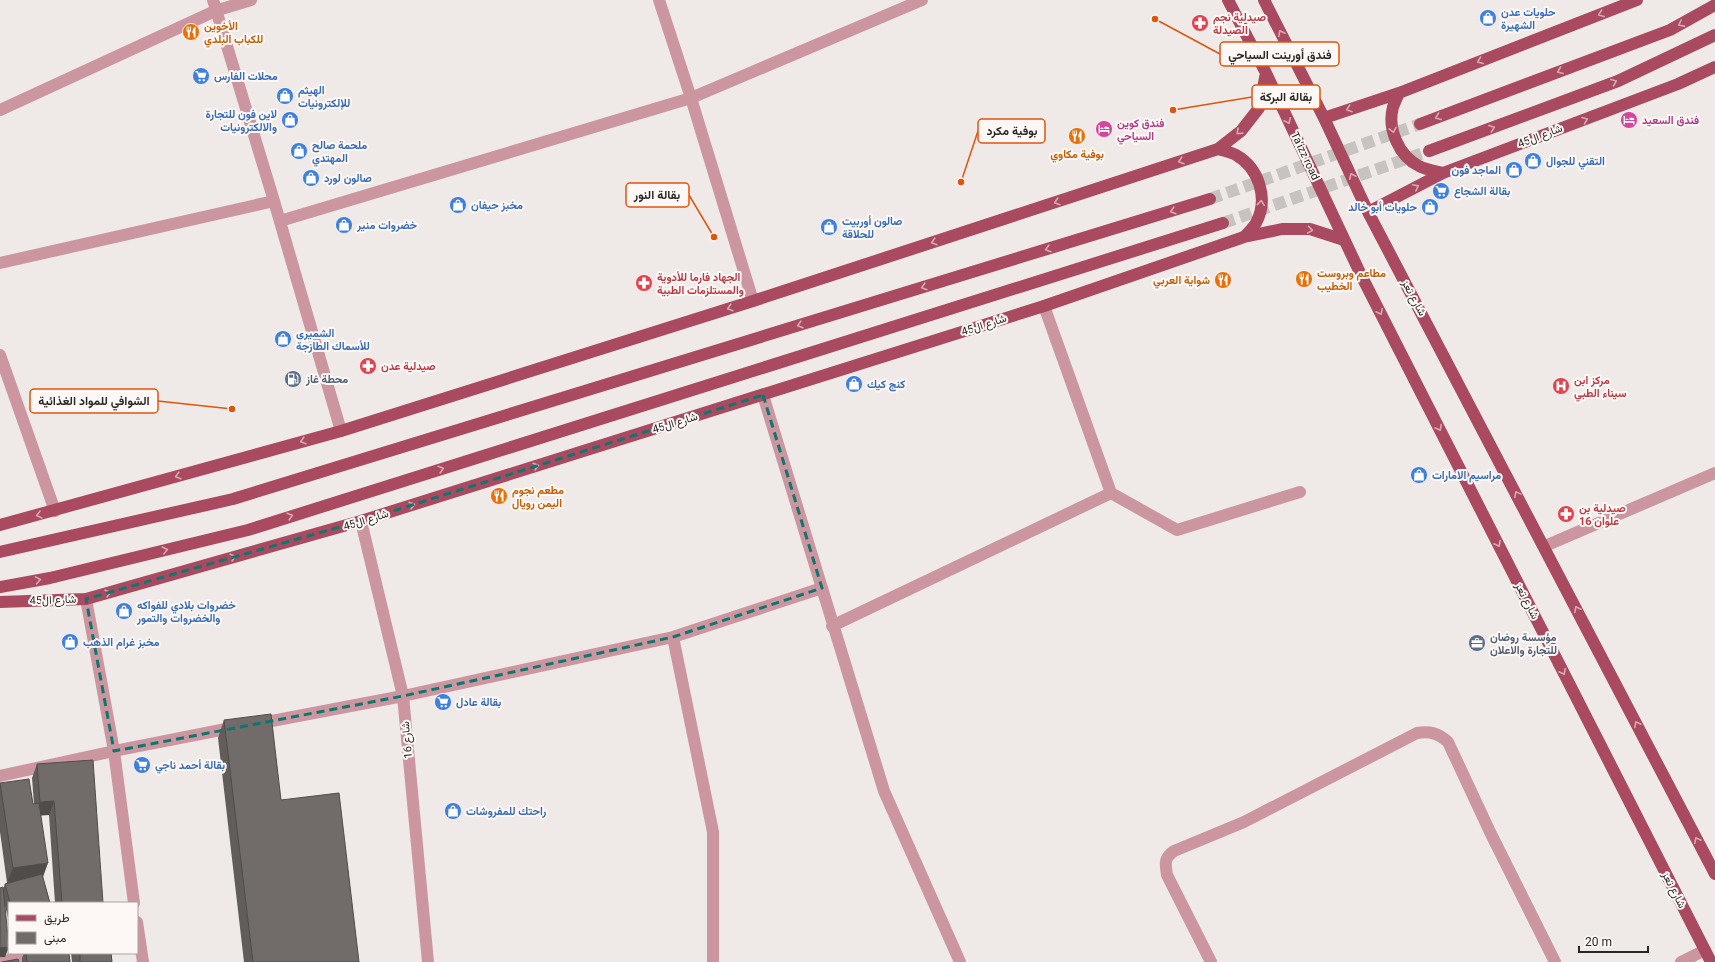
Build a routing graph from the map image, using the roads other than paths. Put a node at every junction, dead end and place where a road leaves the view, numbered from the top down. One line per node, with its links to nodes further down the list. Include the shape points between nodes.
1 (251, 0): 7 (street)
2 (659, 0): 13 (street)
3 (922, 0): 13 (street)
4 (1228, 0): 11 (main road)
5 (1264, 0): 15 (main road, one-way to 5)
6 (1637, 0): 12 (main road, one-way to 12)
7 (214, 5): 14 (street); 21 (street)
8 (1715, 6): 16 (main road, one-way to 16, via 1670,30)
9 (1715, 35): 18 (main road, one-way to 9, via 1618,81)
10 (1715, 67): 19 (main road, شارع ال45, one-way to 10, via 1678,84)
11 (1266, 73): 17 (main road, one-way to 17, via 1259,108 1241,131); 26 (main road, Ta'izz road, one-way to 26)
12 (1399, 93): 15 (main road, one-way to 15); 19 (main road, one-way to 19, via 1393,108 1392,125 1396,141 1405,156 1419,166)
13 (691, 98): 23 (street); 28 (street)
14 (0, 110)
15 (1324, 118): 22 (main road, one-way to 15)
16 (1420, 124)
17 (1218, 149): 25 (main road, one-way to 17, via 1256,222 1262,203 1260,184 1251,167 1236,154); 28 (main road, one-way to 28)
18 (1429, 151)
19 (1443, 173): 22 (main road, شارع ال45, one-way to 19)
20 (1210, 199): 40 (main road, one-way to 40, via 233,498)
21 (274, 200): 23 (street); 27 (street)
22 (1368, 212): 39 (main road, شارع تعز, one-way to 22)
23 (280, 221): 32 (street)
24 (1223, 223): 41 (main road, شارع ال45, one-way to 24, via 50,578 248,530)
25 (1244, 237): 26 (main road, شارع ال45, one-way to 26, via 1282,229 1310,229); 29 (main road, شارع ال45)
26 (1344, 240): 53 (main road, شارع تعز, one-way to 53)
27 (0, 262)
28 (753, 301): 32 (main road, one-way to 32)
29 (1044, 306): 31 (main road, شارع ال45); 35 (street)
30 (0, 355): 36 (street)
31 (763, 395): 37 (main road, شارع ال45, one-way to 31); 42 (street)
32 (341, 431): 36 (main road, one-way to 36)
33 (1715, 473): 39 (street)
34 (1300, 492): 35 (street, via 1176,530)
35 (1111, 493): 45 (street)
36 (55, 511): 38 (main road, one-way to 38)
37 (361, 522): 43 (main road, شارع ال45, one-way to 37); 47 (street, شارع 16)
38 (0, 525)
39 (1545, 546): 50 (main road, شارع تعز, one-way to 39)
40 (0, 552)
41 (0, 587)
42 (822, 588): 45 (street); 46 (street)
43 (86, 599): 44 (main road, شارع ال45); 48 (street)
44 (0, 602)
45 (832, 626): 59 (street, via 884,791)
46 (673, 637): 47 (street); 58 (street, via 713,832)
47 (403, 696): 48 (street); 57 (street, شارع 16)
48 (114, 750): 49 (street); 51 (street)
49 (0, 776)
50 (1715, 874)
51 (134, 902)
52 (138, 934): 56 (street)
53 (1705, 950): 62 (street); 63 (main road, شارع تعز)
54 (36, 954): 55 (street)
55 (0, 962)
56 (143, 962)
57 (428, 962)
58 (713, 962)
59 (960, 962)
60 (1211, 962): 61 (street, via 1167,875 1167,856 1244,822 1417,734 1428,732 1439,734 1448,742)
61 (1555, 962)
62 (1681, 962)
63 (1711, 962)

